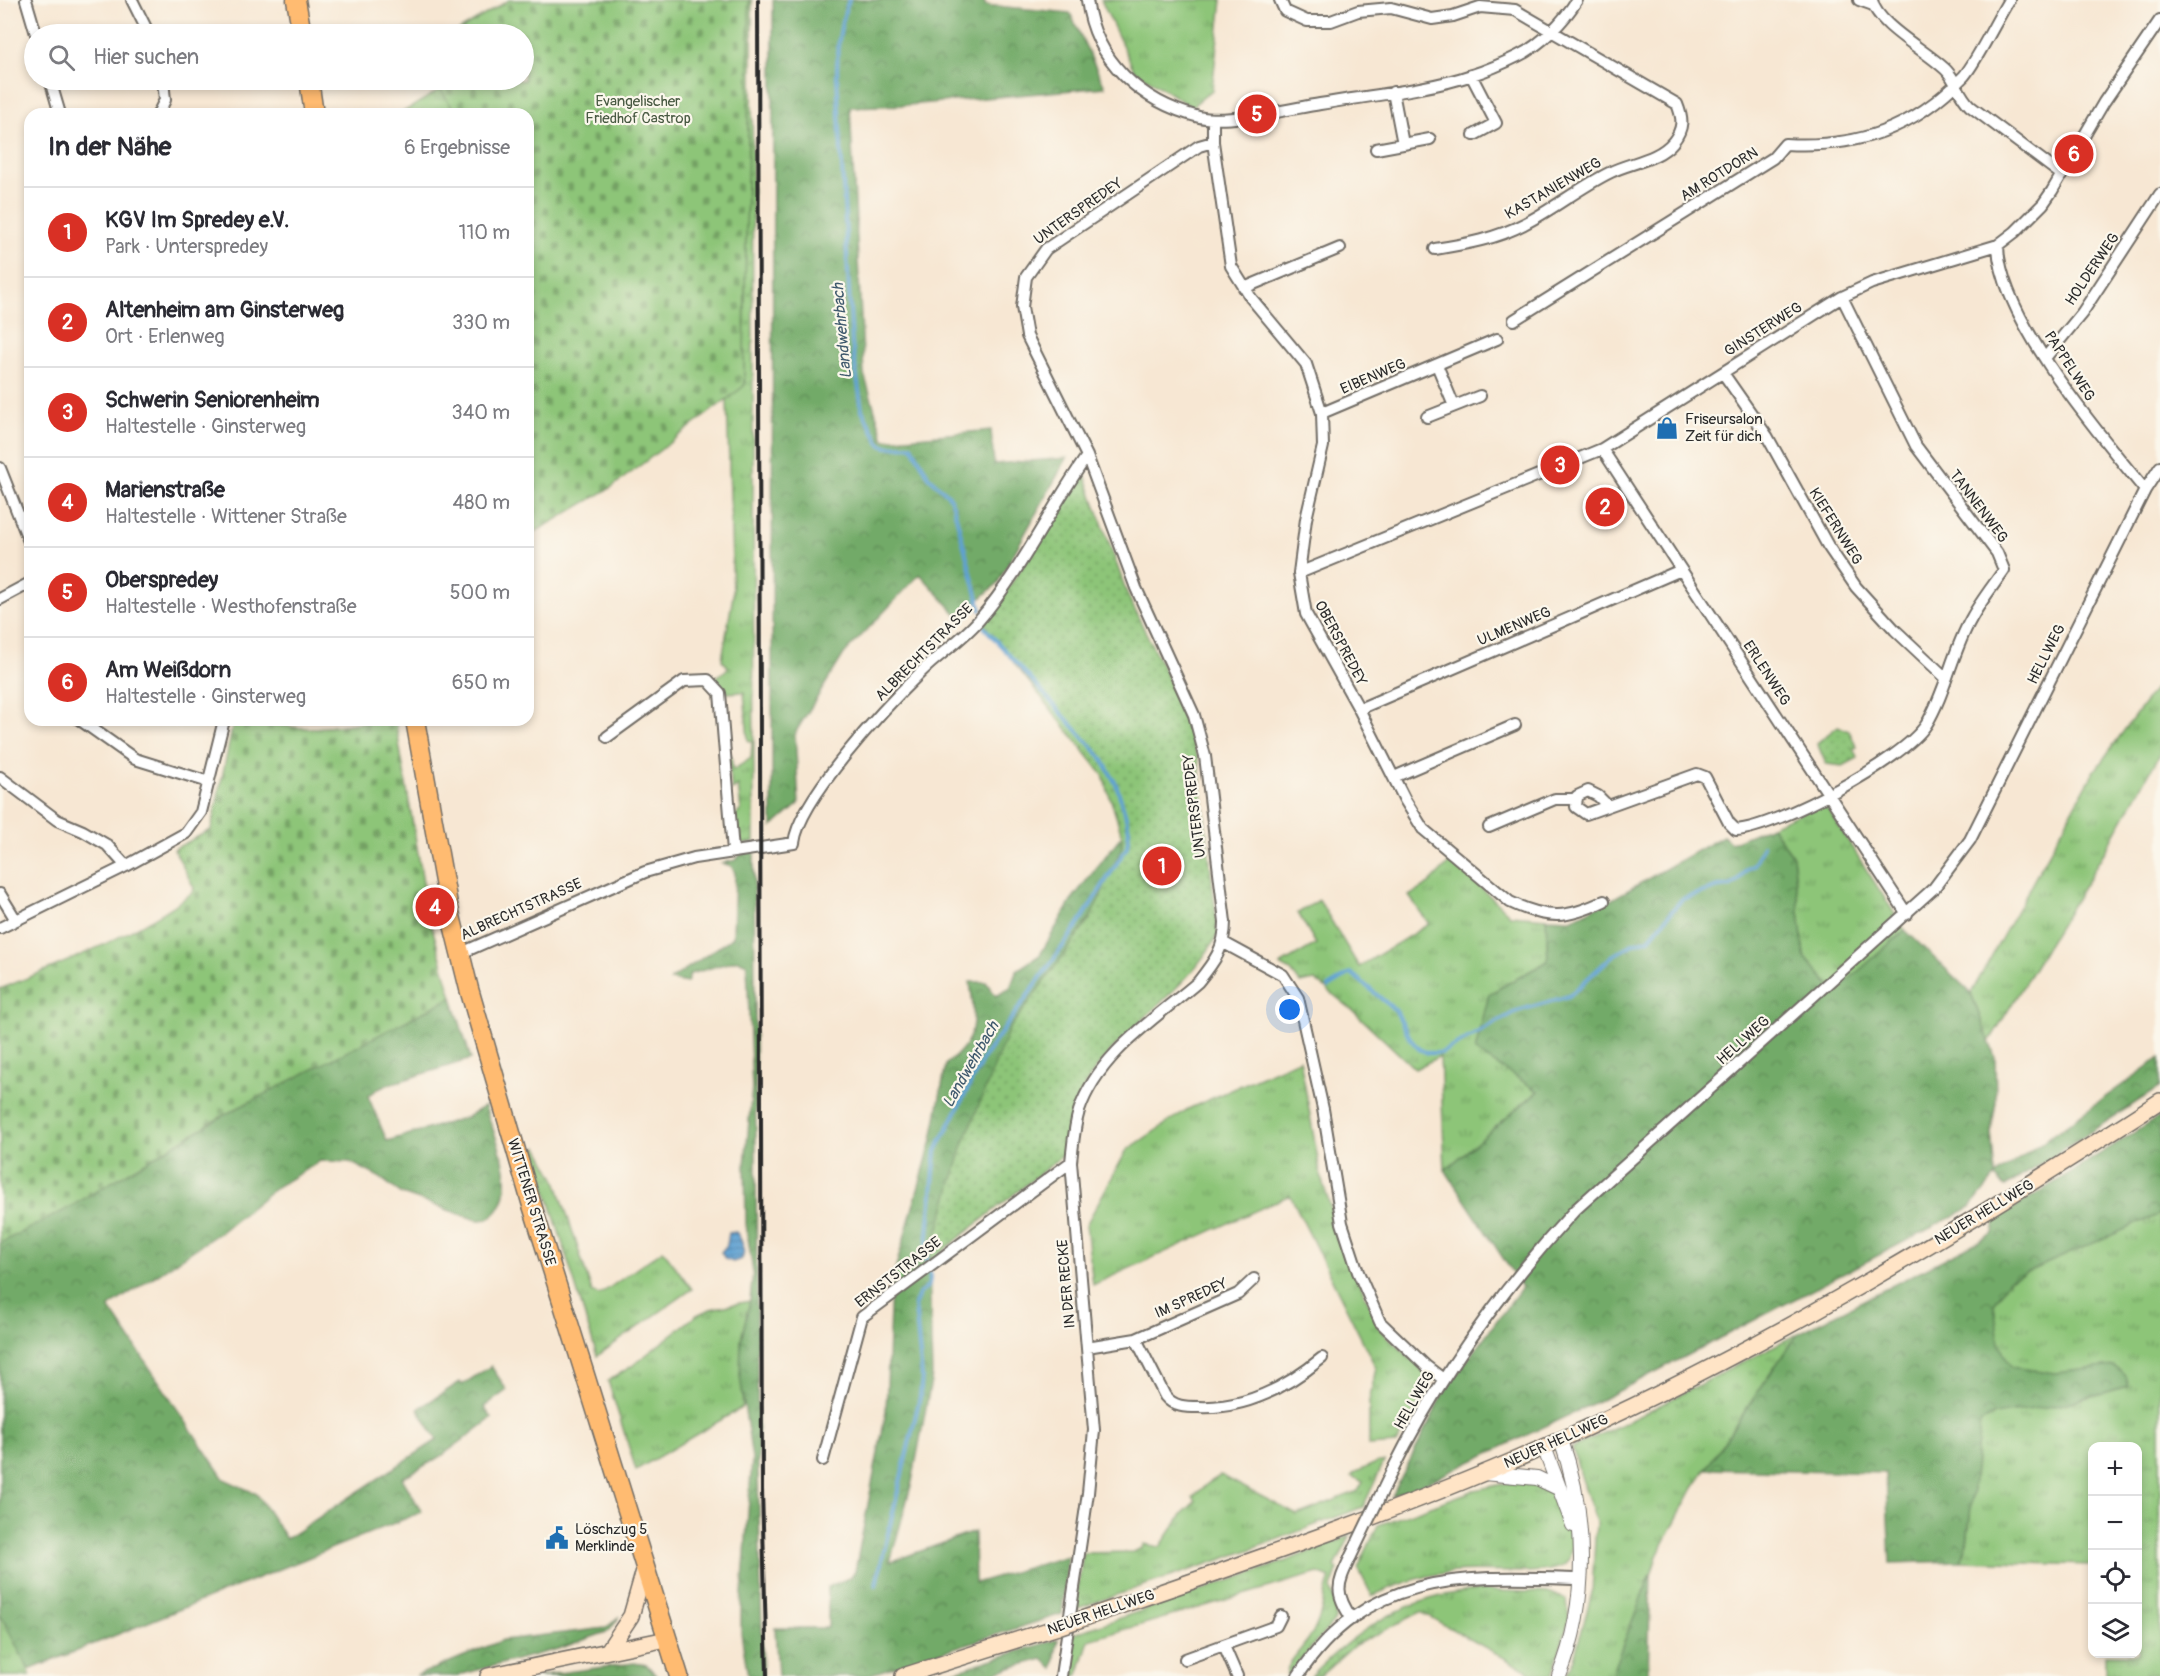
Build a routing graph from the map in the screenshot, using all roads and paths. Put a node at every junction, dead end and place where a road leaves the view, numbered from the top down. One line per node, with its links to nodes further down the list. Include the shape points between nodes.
1 (26, 0): 13 (street)
2 (132, 0): 14 (street)
3 (296, 0): 15 (main road)
4 (1088, 0): 26 (street, via 1089,16 1101,41 1127,81 1179,110)
5 (1280, 0): 11 (street, via 1285,11 1307,21 1330,21)
6 (1577, 0): 16 (street)
7 (1859, 0): 9 (street)
8 (2008, 0): 18 (street, AM ROTDORN, via 1964,75)
9 (1873, 2): 18 (street, via 1882,18 1948,71)
10 (1480, 3): 11 (street, via 1453,16 1432,19 1391,8); 16 (street, via 1515,10)
11 (1357, 5)
12 (2160, 20): 32 (street, GINSTERWEG, via 2104,102)
13 (33, 24)
14 (145, 24)
15 (300, 24)
16 (1550, 33): 17 (street, via 1521,55); 36 (street, KASTANIENWEG, via 1677,104 1682,129 1672,144 1653,157 1605,175 1525,224 1466,245)
17 (1471, 75): 22 (street); 27 (street, via 1496,123)
18 (1955, 82): 32 (street, via 1959,95 1970,106); 39 (street, AM ROTDORN, via 1901,124 1871,137 1823,146 1785,144 1773,158)
19 (53, 90): 23 (street)
20 (164, 90): 24 (street)
21 (310, 90): 25 (main road)
22 (1393, 92): 26 (street); 30 (street)
23 (58, 108)
24 (161, 108)
25 (313, 108)
26 (1213, 119): 29 (street, OBERSPREDEY)
27 (1474, 135)
28 (1430, 139): 30 (street)
29 (1213, 142): 37 (street, OBERSPREDEY, via 1229,256); 49 (street, UNTERSPREDEY, via 1199,146 1046,249 1026,277 1022,307 1027,336)
30 (1403, 144): 31 (street)
31 (1376, 149)
32 (2062, 175): 34 (street, GINSTERWEG, via 2043,204)
33 (2160, 194): 41 (street, HOLDERWEG, via 2082,313)
34 (1998, 245): 38 (street, GINSTERWEG, via 1872,283); 41 (street, PAPPELWEG, via 1998,261 2014,305)
35 (1340, 248): 37 (street)
36 (1435, 249)
37 (1244, 288): 46 (street, OBERSPREDEY, via 1305,364)
38 (1842, 297): 43 (street, GINSTERWEG); 58 (street, TANNENWEG, via 1916,446 1997,553 2004,570 1970,620)
39 (1514, 320)
40 (1497, 339): 42 (street, EIBENWEG)
41 (2045, 358): 52 (street, PAPPELWEG, via 2090,424)
42 (1437, 365): 45 (street); 46 (street, EIBENWEG)
43 (1723, 373): 48 (street, GINSTERWEG); 58 (street, KIEFERNWEG, via 1767,436 1828,546 1856,587)
44 (1480, 396): 45 (street)
45 (1454, 406): 47 (street)
46 (1322, 413): 55 (street, OBERSPREDEY, via 1323,446 1305,519)
47 (1427, 417)
48 (1602, 448): 54 (street, ERLENWEG); 55 (street, GINSTERWEG)
49 (1087, 456): 72 (street, ALBRECHTSTRASSE, via 1017,572 978,622 920,672 862,737 805,812 794,843); 79 (street, UNTERSPREDEY, via 1136,588 1190,703 1200,734 1223,899)
50 (2160, 467): 52 (street, HELLWEG)
51 (0, 468): 53 (street)
52 (2145, 490): 76 (street, HELLWEG, via 1970,840 1934,888)
53 (24, 529)
54 (1681, 570): 59 (street, ULMENWEG); 68 (street, ERLENWEG)
55 (1299, 573): 59 (street, OBERSPREDEY, via 1306,614)
56 (24, 586): 57 (street)
57 (0, 599)
58 (1946, 678): 68 (street, TANNENWEG, via 1925,726 1911,741)
59 (1359, 710): 66 (street, OBERSPREDEY)
60 (1515, 725): 66 (street)
61 (88, 726): 67 (street, via 135,759)
62 (223, 726): 67 (street)
63 (416, 726): 80 (main road, WITTENER STRASSE)
64 (607, 737): 72 (street, via 684,681 708,680 720,693)
65 (0, 777): 73 (street, via 57,820 107,845)
66 (1394, 777): 75 (street, OBERSPREDEY, via 1423,829 1510,902 1545,916 1566,916)
67 (209, 782): 73 (street, via 201,812 186,833)
68 (1830, 794): 70 (street, TANNENWEG, via 1746,830 1736,830 1729,823 1705,777 1697,774); 76 (street, ERLENWEG)
69 (1577, 799): 70 (street, via 1588,791); 70 (street, TANNENWEG, via 1576,807 1586,814); 71 (street, via 1555,800)
70 (1607, 805)
71 (1489, 827)
72 (733, 851): 80 (street, ALBRECHTSTRASSE, via 667,864 625,879)
73 (126, 866): 77 (street)
74 (0, 894): 77 (street)
75 (1604, 900)
76 (1906, 914): 87 (street, HELLWEG, via 1575,1210 1501,1294)
77 (16, 920): 78 (street)
78 (0, 928)
79 (1224, 943): 82 (street, IN DER RECKE, via 1197,982 1132,1036 1096,1079 1079,1112); 87 (street, via 1283,975 1298,998 1323,1109 1342,1223 1358,1272 1380,1322)
80 (459, 954): 94 (main road, WITTENER STRASSE)
81 (2160, 1101): 88 (main road, NEUER HELLWEG, via 1908,1258 1659,1394)
82 (1071, 1162): 85 (street, IN DER RECKE); 90 (street, ERNSTSTRASSE, via 862,1317)
83 (1254, 1279): 84 (street, IM SPREDEY, via 1238,1294)
84 (1136, 1339): 85 (street, IM SPREDEY); 86 (street, via 1165,1396 1179,1406 1242,1404 1305,1372)
85 (1087, 1347): 105 (street, IN DER RECKE, via 1094,1407 1092,1462)
86 (1322, 1358)
87 (1443, 1379): 97 (street, HELLWEG, bridge, via 1392,1471 1338,1590)
88 (1561, 1440): 89 (main road, NEUER HELLWEG); 93 (street, via 1577,1493)
89 (1544, 1447): 91 (main road, NEUER HELLWEG); 92 (street)
90 (822, 1460)
91 (1484, 1473): 92 (street, via 1537,1478); 104 (main road, NEUER HELLWEG, bridge, via 1366,1519 1076,1621)
92 (1560, 1488): 93 (street)
93 (1579, 1544): 95 (street)
94 (645, 1567): 98 (main road, WITTENER STRASSE); 100 (main road, via 631,1616)
95 (1580, 1579): 97 (street, via 1449,1580 1424,1585 1374,1605); 108 (street, via 1572,1634)
96 (1281, 1616): 99 (street, via 1276,1626)
97 (1352, 1619): 107 (street, via 1327,1638)
98 (667, 1639): 100 (main road); 103 (main road, WITTENER STRASSE)
99 (1224, 1646): 101 (street); 106 (street)
100 (609, 1648): 102 (main road)
101 (1185, 1659)
102 (488, 1676)
103 (678, 1676)
104 (903, 1676)
105 (1061, 1676)
106 (1237, 1676)
107 (1298, 1676)
108 (1559, 1676)

